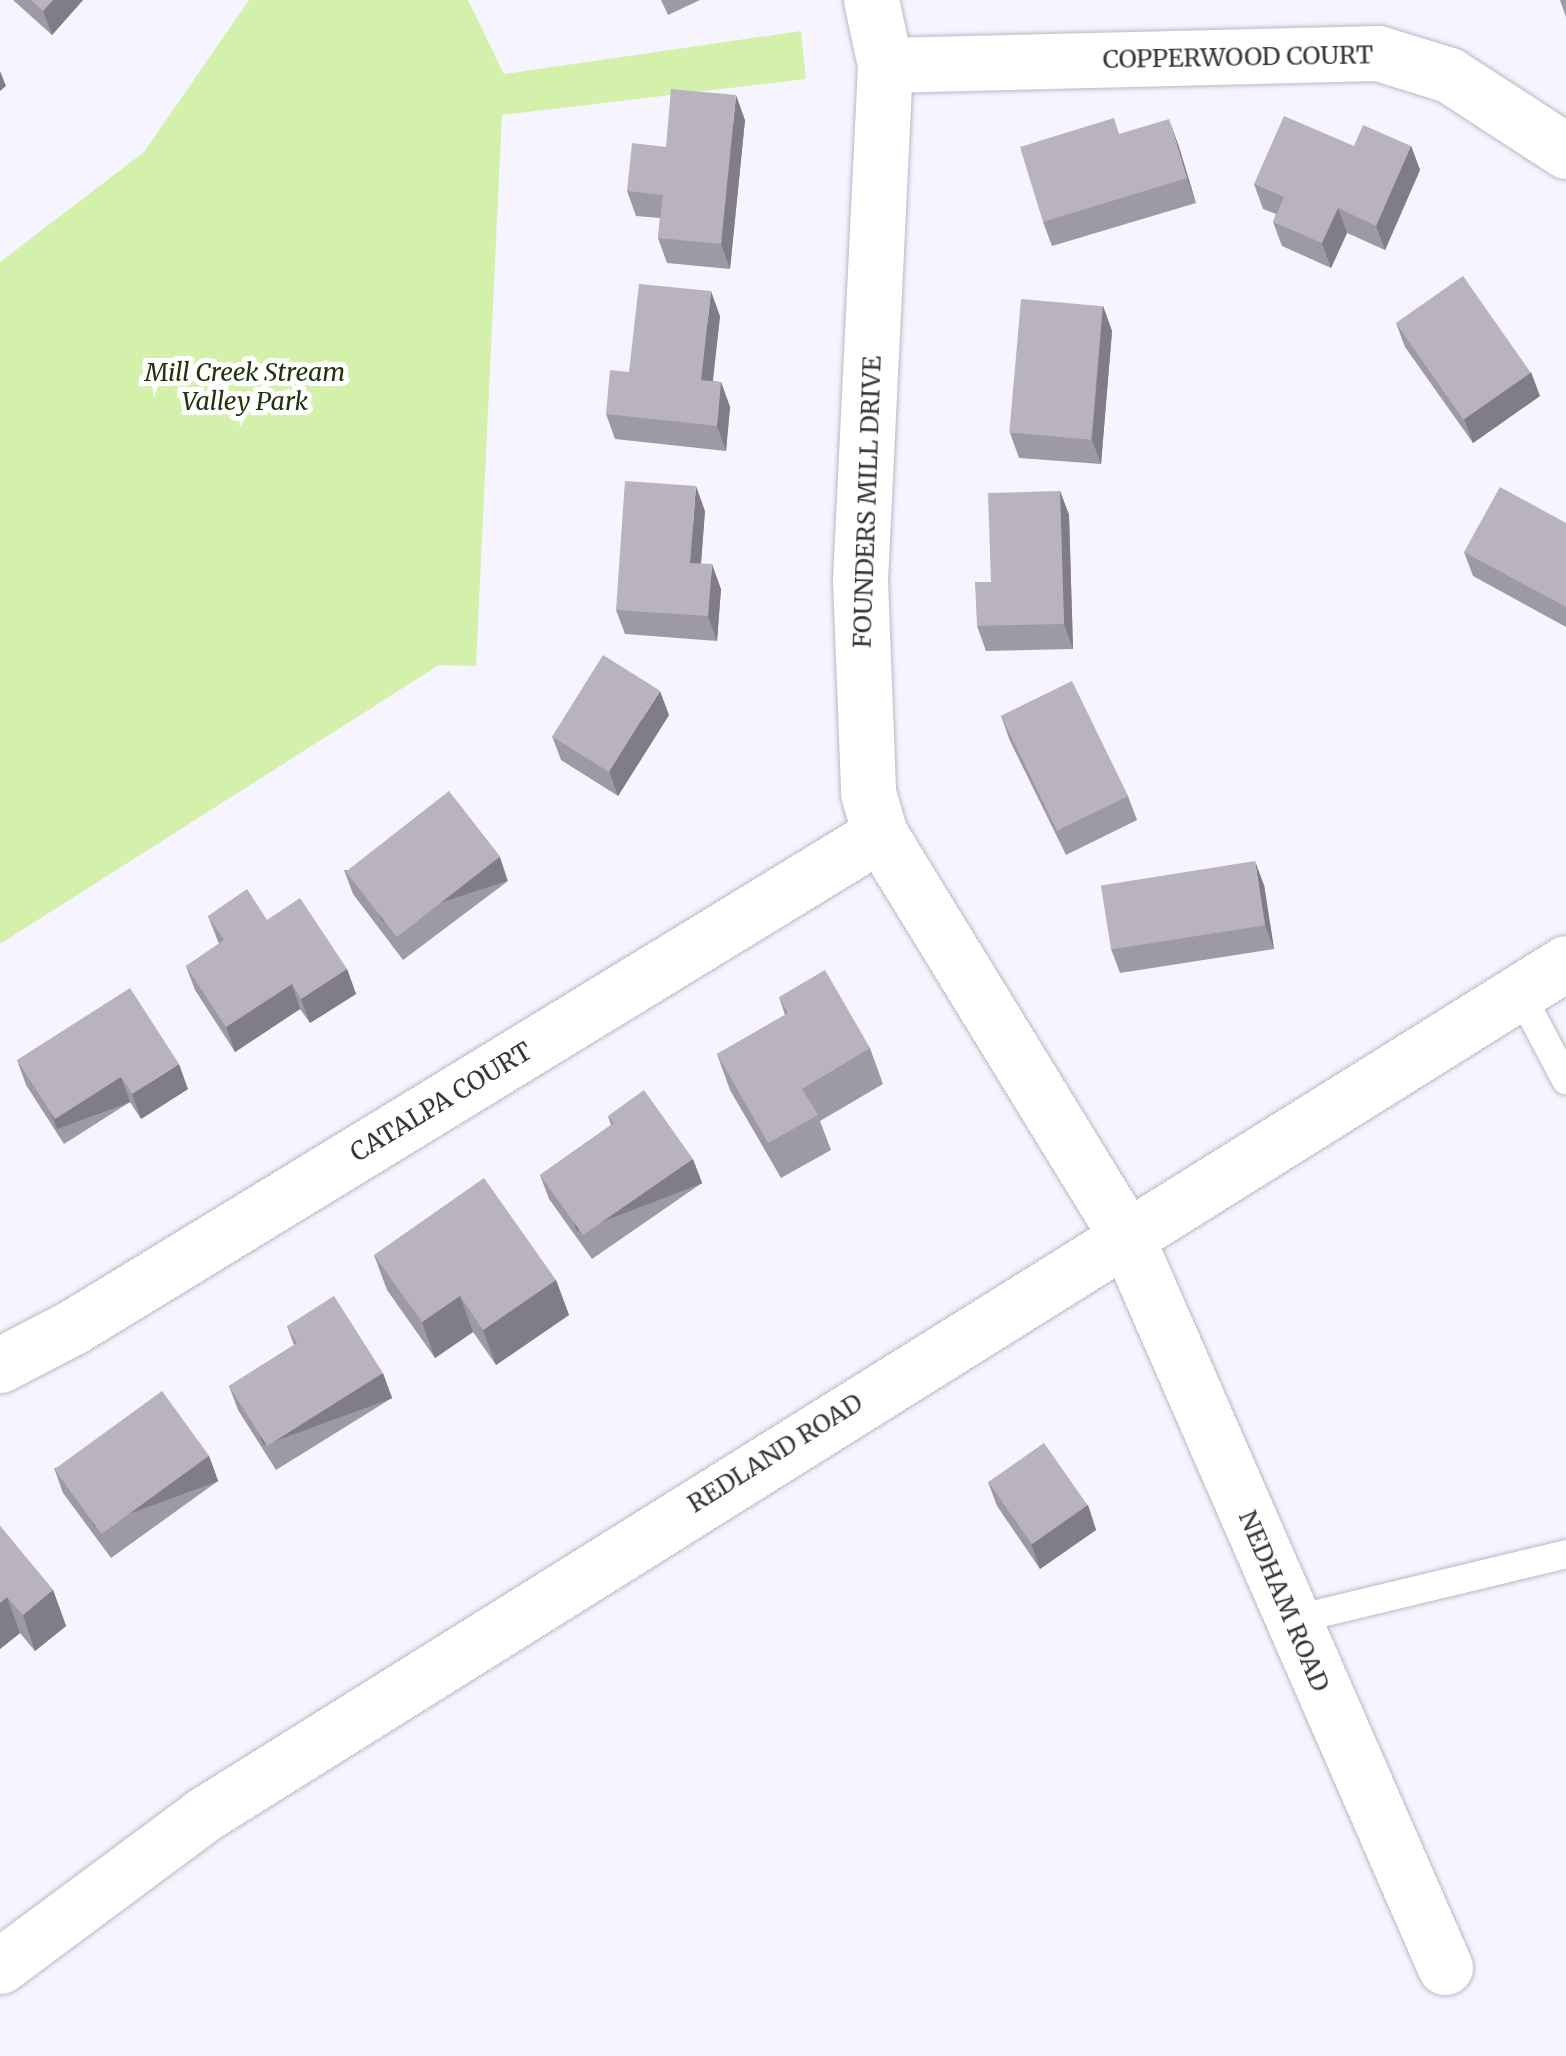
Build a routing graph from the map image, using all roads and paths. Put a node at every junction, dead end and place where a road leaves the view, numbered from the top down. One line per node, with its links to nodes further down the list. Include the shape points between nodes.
1 (872, 0): 2 (street, FOUNDERS MILL DRIVE)
2 (885, 65): 3 (street, COPPERWOOD COURT, via 1378,53 1449,74); 4 (street, FOUNDERS MILL DRIVE, via 860,580 868,793)
3 (1566, 151)
4 (880, 834): 8 (street, FOUNDERS MILL DRIVE); 9 (street, CATALPA COURT, via 90,1317)
5 (1566, 962): 6 (street, REDLAND ROAD)
6 (1520, 991): 7 (lane); 8 (street, REDLAND ROAD)
7 (1566, 1080)
8 (1126, 1234): 11 (street, NEDHAM ROAD); 12 (street, REDLAND ROAD, via 204,1814)
9 (0, 1365)
10 (1566, 1554): 11 (lane)
11 (1292, 1620): 13 (street, NEDHAM ROAD)
12 (21, 1950)
13 (1445, 1967)

